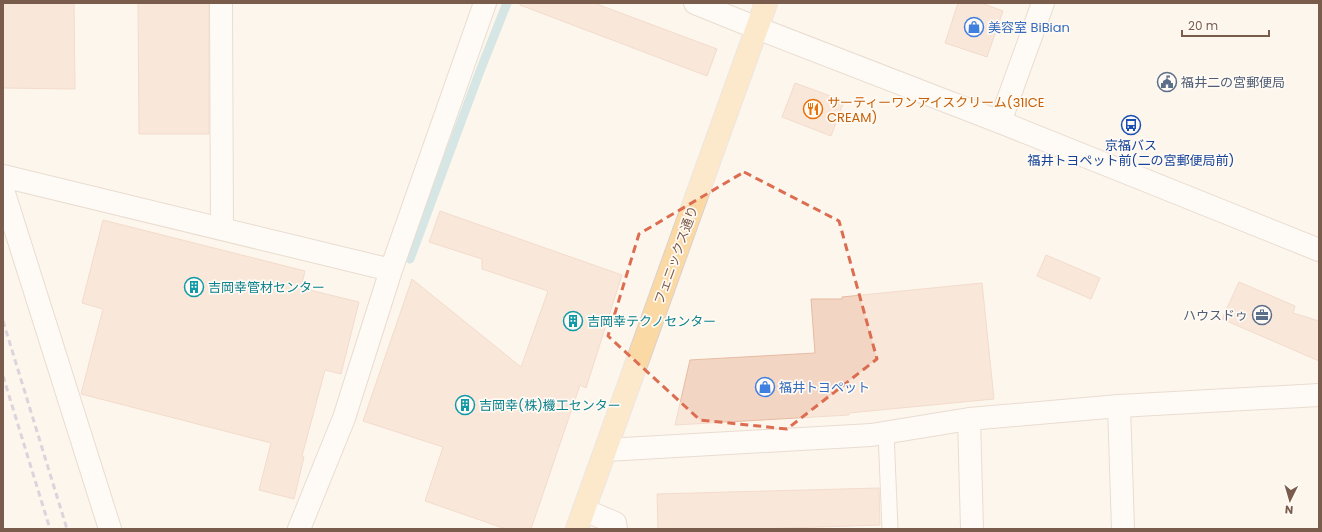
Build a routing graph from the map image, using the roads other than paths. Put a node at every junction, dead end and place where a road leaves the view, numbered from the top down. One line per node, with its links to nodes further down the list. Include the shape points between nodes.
1 (221, 3): 10 (street)
2 (485, 3): 12 (street)
3 (694, 3): 6 (street)
4 (766, 3): 6 (main road, フェニックス通り)
5 (1043, 3): 7 (street)
6 (757, 28): 7 (street); 17 (main road, フェニックス通り)
7 (1000, 122): 11 (street)
8 (3, 176): 10 (street)
9 (3, 190): 19 (street)
10 (222, 229): 12 (street)
11 (1319, 250)
12 (391, 270): 20 (street, via 344,418)
13 (1319, 395): 14 (street)
14 (1119, 406): 15 (street); 24 (street)
15 (968, 419): 16 (street); 23 (street)
16 (886, 432): 17 (street, via 871,435); 22 (lane)
17 (606, 450): 18 (main road, フェニックス通り)
18 (580, 520): 21 (street, via 615,523)
19 (110, 529)
20 (300, 529)
21 (616, 529)
22 (890, 529)
23 (972, 529)
24 (1123, 529)

